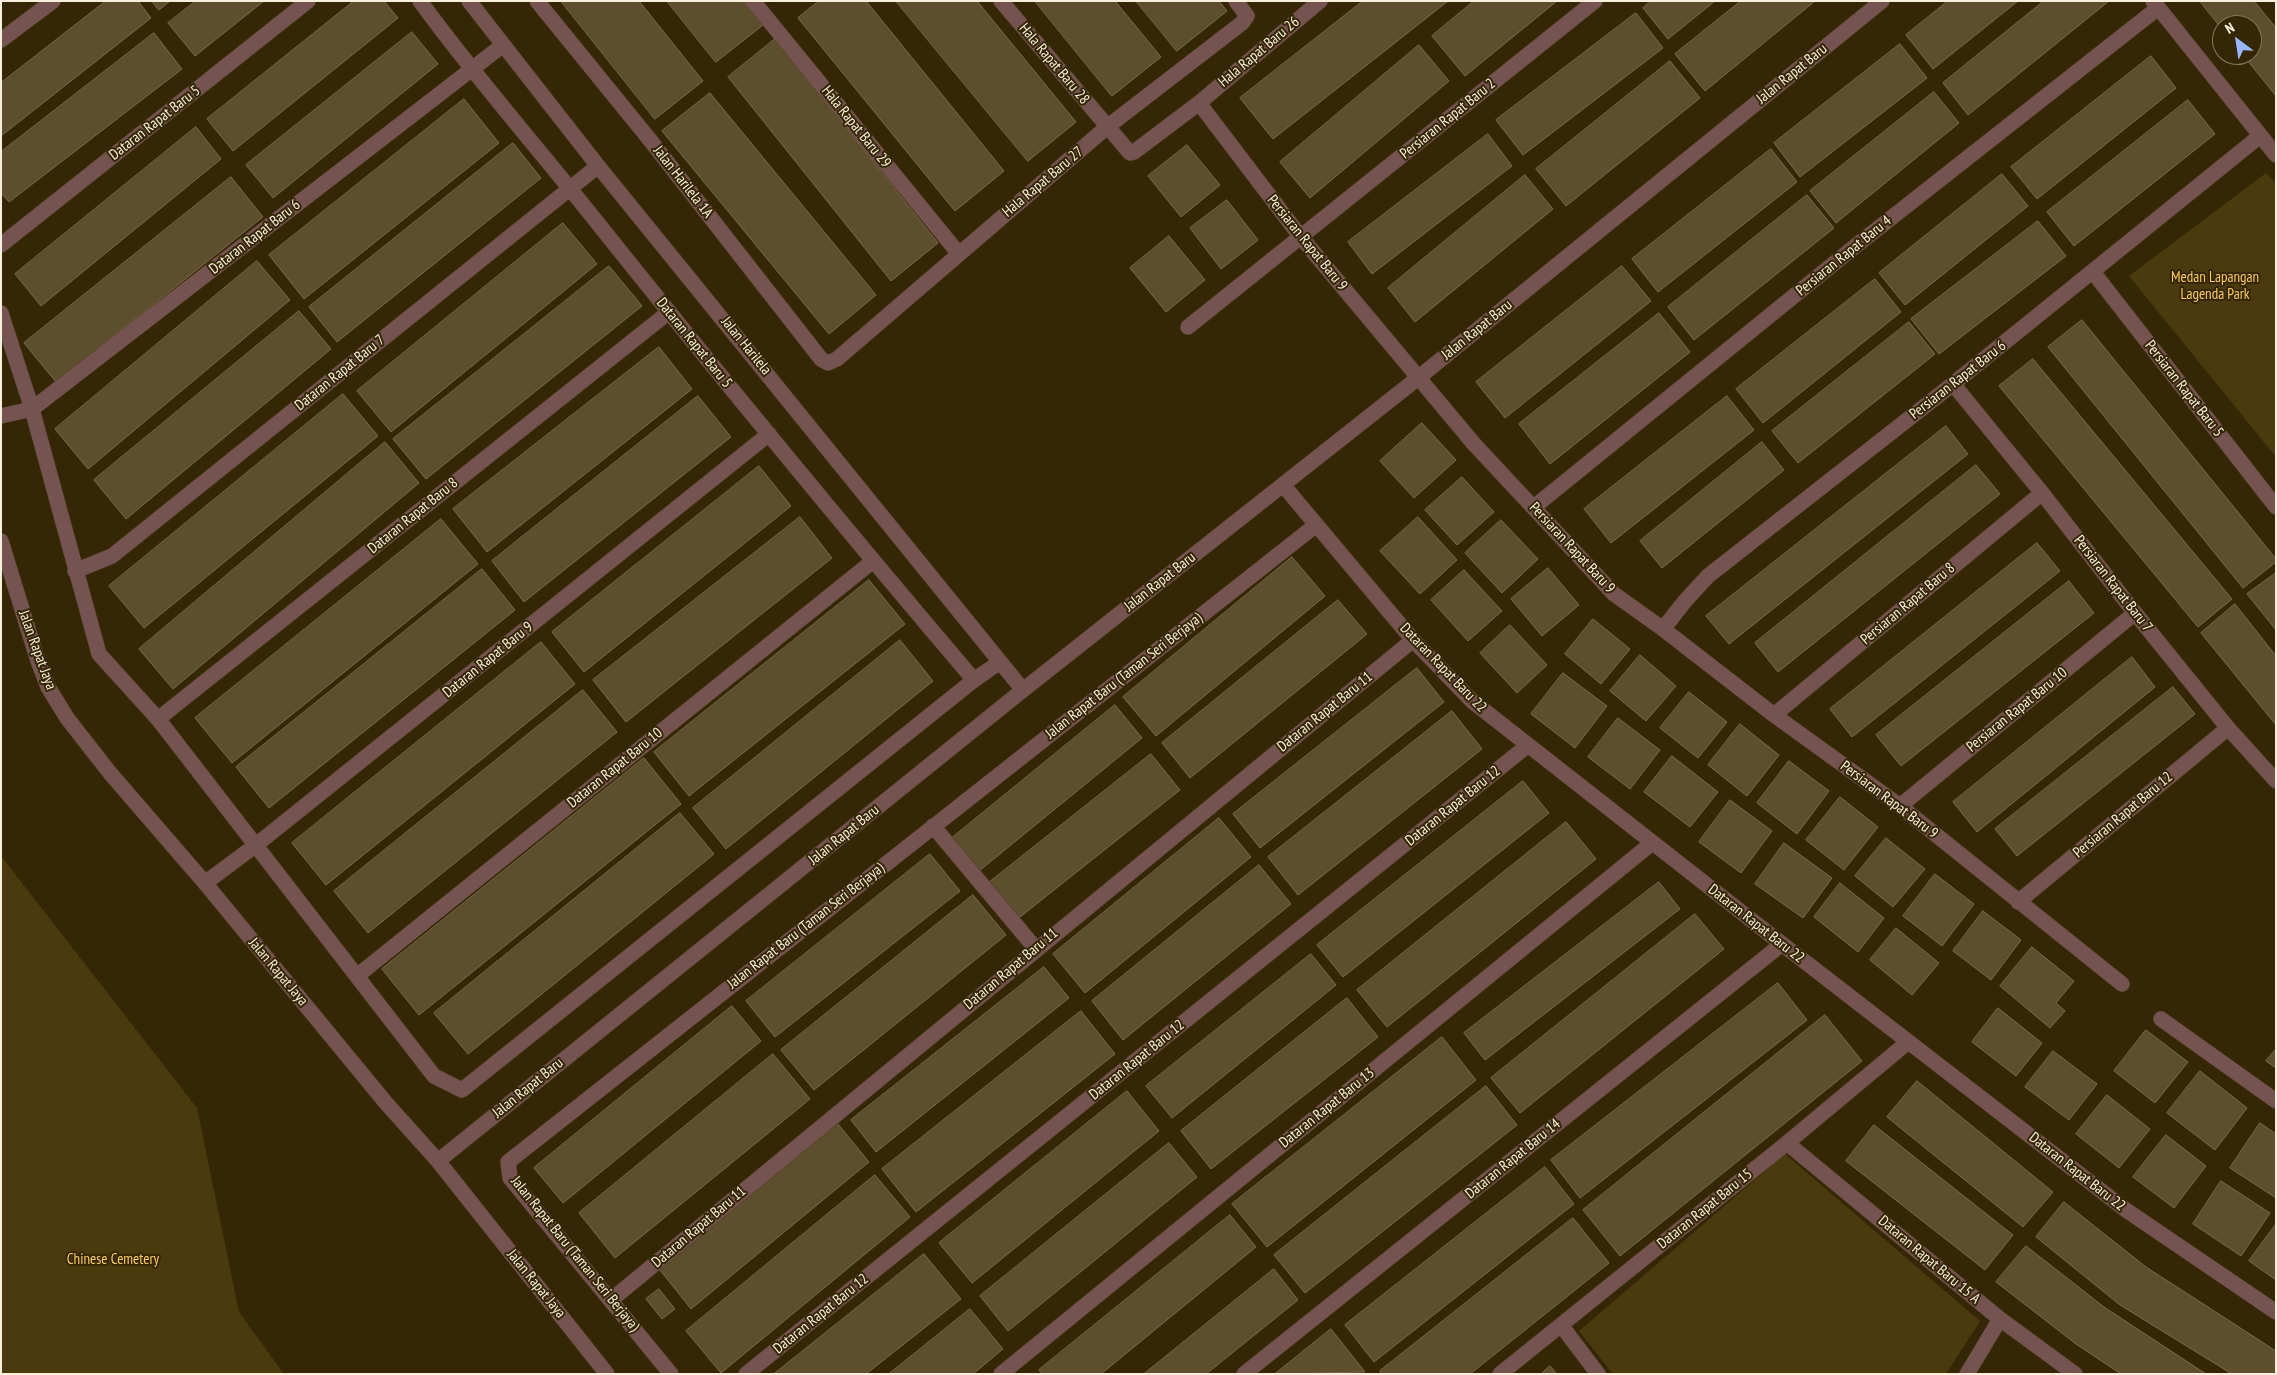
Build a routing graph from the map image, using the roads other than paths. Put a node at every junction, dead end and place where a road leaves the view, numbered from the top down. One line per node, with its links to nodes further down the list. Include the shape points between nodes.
1 (53, 1): 13 (street)
2 (308, 1): 23 (street, Dataran Rapat Baru 5)
3 (420, 1): 15 (street, Dataran Rapat Baru 5)
4 (468, 1): 14 (street, Jalan Harilela)
5 (537, 1): 29 (street, Jalan Harilela 1A, via 821,359)
6 (753, 1): 24 (street, Hala Rapat Baru 29)
7 (1001, 1): 17 (street, Hala Rapat Baru 28)
8 (1236, 1): 17 (street, Hala Rapat Baru 27, via 1247,16 1242,23)
9 (1320, 1): 16 (street, Hala Rapat Baru 26)
10 (1595, 1): 22 (street, Persiaran Rapat Baru 2)
11 (1882, 1): 30 (street, Jalan Rapat Baru)
12 (2155, 4): 18 (street); 37 (street, Persiaran Rapat Baru 4)
13 (1, 40)
14 (503, 45): 15 (street, Dataran Rapat Baru 6); 20 (street, Jalan Harilela)
15 (471, 70): 21 (street, Dataran Rapat Baru 5); 32 (street, Dataran Rapat Baru 6)
16 (1198, 103): 17 (street, via 1134,152 1130,153); 22 (street, Persiaran Rapat Baru 9)
17 (1108, 127): 24 (street, Hala Rapat Baru 27)
18 (2260, 136): 19 (street); 25 (street, Persiaran Rapat Baru 6)
19 (2276, 155)
20 (598, 166): 21 (street, Dataran Rapat Baru 7); 46 (street, Jalan Harilela)
21 (569, 188): 26 (street, Dataran Rapat Baru 5); 42 (street, Dataran Rapat Baru 7, via 112,556)
22 (1300, 236): 28 (street, Persiaran Rapat Baru 2); 30 (street, Persiaran Rapat Baru 9)
23 (1, 245)
24 (959, 254): 29 (street, Hala Rapat Baru 27, via 837,360)
25 (2092, 272): 31 (street, Persiaran Rapat Baru 6); 38 (street, Persiaran Rapat Baru 5)
26 (668, 312): 34 (street, Dataran Rapat Baru 5); 50 (street, Dataran Rapat Baru 8)
27 (1, 313): 32 (street)
28 (1188, 327)
29 (828, 363)
30 (1418, 378): 35 (street, Jalan Rapat Baru); 37 (street, Persiaran Rapat Baru 9)
31 (1953, 384): 36 (street, Persiaran Rapat Baru 7); 44 (street, Persiaran Rapat Baru 6, via 1708,576)
32 (32, 409): 33 (street, Dataran Rapat Baru 6); 42 (street)
33 (1, 416)
34 (769, 434): 41 (street, Dataran Rapat Baru 5); 57 (street, Dataran Rapat Baru 9)
35 (1283, 485): 39 (street, Dataran Rapat Baru 22); 48 (street, Jalan Rapat Baru)
36 (2042, 493): 43 (street, Persiaran Rapat Baru 7); 49 (street, Persiaran Rapat Baru 8)
37 (1534, 507): 44 (street, Persiaran Rapat Baru 9, via 1614,594)
38 (2276, 507)
39 (1316, 525): 45 (street, Dataran Rapat Baru 22); 55 (street, Jalan Rapat Baru (Taman Seri Berjaya))
40 (1, 541): 58 (street, Jalan Rapat Jaya, via 48,687 67,718 110,773)
41 (873, 561): 47 (street, Dataran Rapat Baru 5); 62 (street, Dataran Rapat Baru 10)
42 (76, 571): 50 (street, via 99,654)
43 (2135, 613): 51 (street, Persiaran Rapat Baru 7); 54 (street, Persiaran Rapat Baru 10)
44 (1663, 629): 49 (street, Persiaran Rapat Baru 9)
45 (1413, 640): 52 (street, Dataran Rapat Baru 22, via 1472,701); 61 (street, Dataran Rapat Baru 11)
46 (1000, 662): 47 (street); 48 (street, Jalan Harilela)
47 (974, 680): 62 (street, via 462,1090 434,1076)
48 (1023, 690): 68 (street, Jalan Rapat Baru)
49 (1774, 715): 54 (street, Persiaran Rapat Baru 9)
50 (158, 719): 57 (street)
51 (2228, 728): 53 (street, Persiaran Rapat Baru 7); 59 (street, Persiaran Rapat Baru 12)
52 (1527, 746): 56 (street, Dataran Rapat Baru 22); 75 (street, Dataran Rapat Baru 12)
53 (2276, 781)
54 (1900, 806): 59 (street, Persiaran Rapat Baru 9)
55 (933, 826): 61 (street); 69 (street, Jalan Rapat Baru (Taman Seri Berjaya), via 508,1162 510,1178)
56 (1652, 842): 60 (street, Dataran Rapat Baru 22); 76 (street, Dataran Rapat Baru 13)
57 (256, 845): 58 (street, Dataran Rapat Baru 9); 62 (street)
58 (204, 883): 68 (street, Jalan Rapat Jaya)
59 (2018, 902): 63 (street, Persiaran Rapat Baru 9)
60 (1782, 944): 65 (street, Dataran Rapat Baru 22); 77 (street, Dataran Rapat Baru 14)
61 (1036, 949): 69 (street, Dataran Rapat Baru 11)
62 (357, 976)
63 (2122, 984)
64 (2160, 1019): 66 (street)
65 (1908, 1042): 67 (street, Dataran Rapat Baru 15); 70 (street, Dataran Rapat Baru 22, via 2126,1210)
66 (2276, 1101)
67 (1787, 1143): 71 (street, Dataran Rapat Baru 15 A); 72 (street, Dataran Rapat Baru 15)
68 (438, 1161): 73 (street, Jalan Rapat Jaya)
69 (611, 1300): 74 (street, Jalan Rapat Baru (Taman Seri Berjaya))
70 (2276, 1312)
71 (2000, 1319): 80 (street); 81 (street, Dataran Rapat Baru 15 A)
72 (1561, 1325): 78 (street, Dataran Rapat Baru 15); 79 (street)
73 (607, 1374)
74 (671, 1374)
75 (746, 1374)
76 (1001, 1374)
77 (1244, 1374)
78 (1500, 1374)
79 (1598, 1374)
80 (1966, 1374)
81 (2075, 1374)

